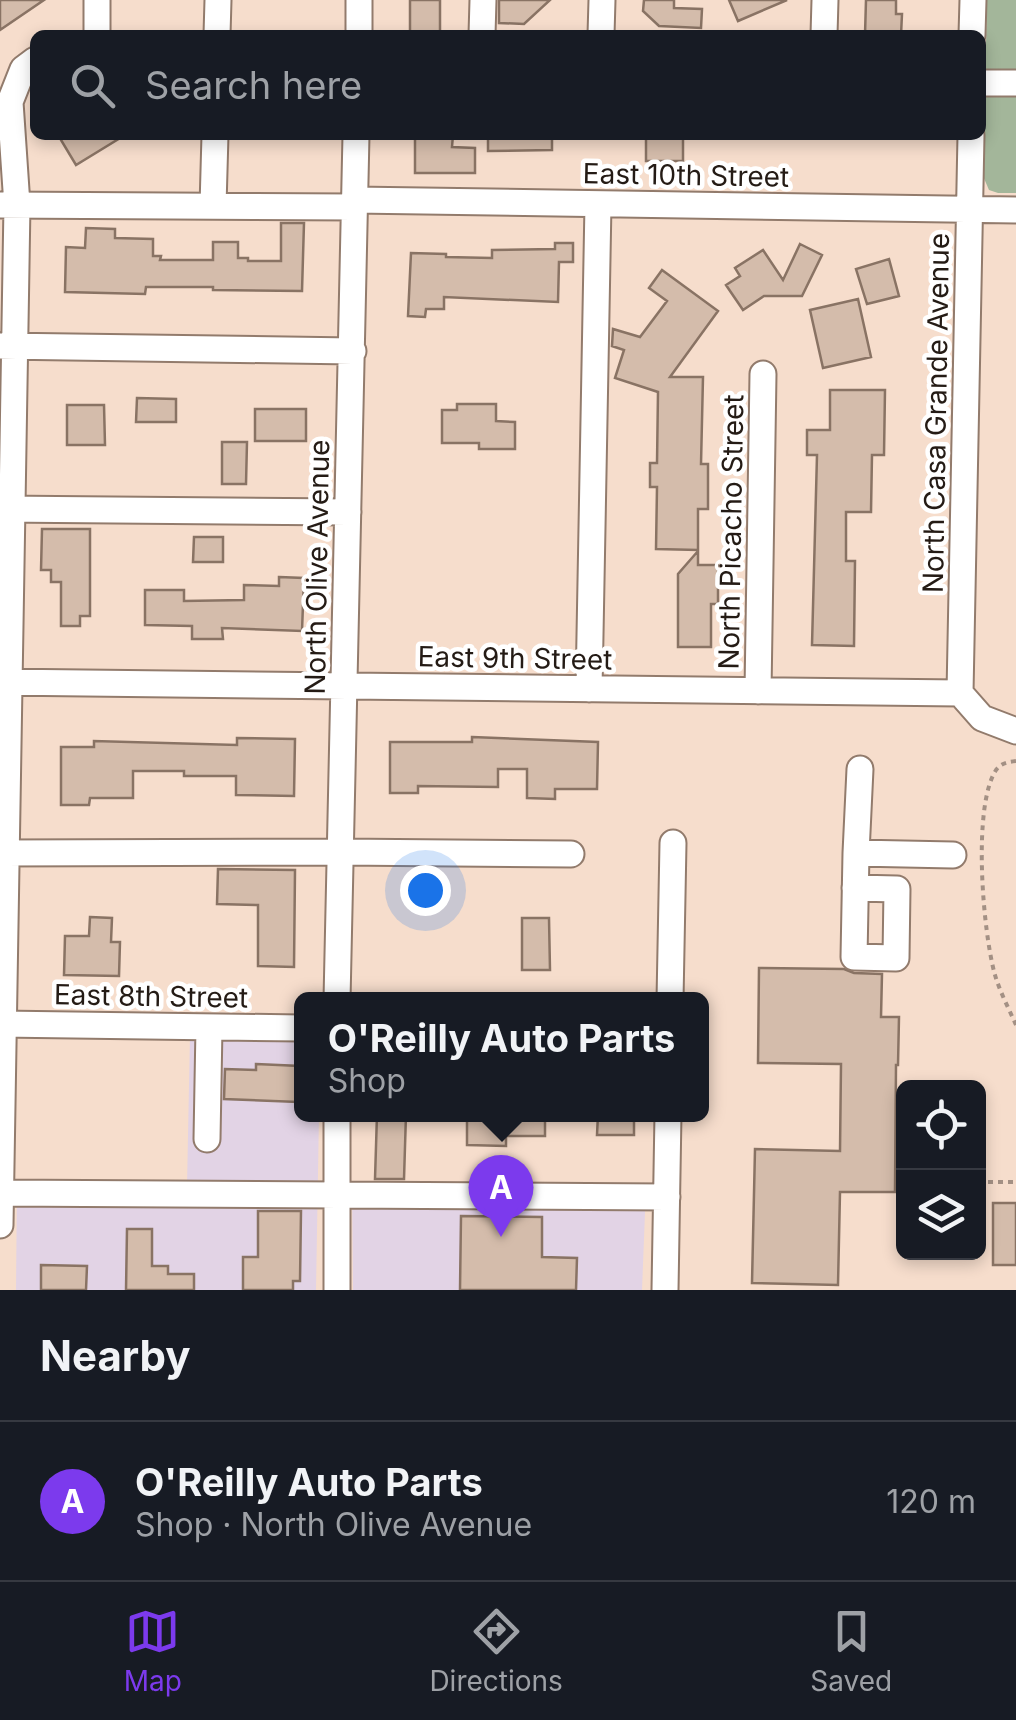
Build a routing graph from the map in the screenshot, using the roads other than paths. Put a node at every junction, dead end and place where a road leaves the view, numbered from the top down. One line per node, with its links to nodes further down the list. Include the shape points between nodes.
1 (97, 0): 8 (street)
2 (218, 0): 9 (street)
3 (360, 0): 10 (street)
4 (483, 0): 11 (street)
5 (602, 0): 12 (street)
6 (825, 0): 13 (street)
7 (973, 0): 14 (street)
8 (97, 30)
9 (217, 30)
10 (358, 30)
11 (482, 30)
12 (601, 30)
13 (824, 30)
14 (972, 30)
15 (30, 63): 19 (street)
16 (986, 83): 17 (street)
17 (1016, 84)
18 (30, 95): 19 (street)
19 (5, 99): 25 (street)
20 (214, 140): 26 (street)
21 (356, 140): 23 (street, North Olive Avenue)
22 (971, 140): 27 (street, North Casa Grande Avenue)
23 (354, 203): 24 (street, East 10th Street); 26 (street, East 10th Street); 30 (street, North Olive Avenue)
24 (598, 204): 27 (street, East 10th Street); 36 (street)
25 (9, 205): 26 (street, East 10th Street); 29 (street)
26 (213, 206)
27 (970, 209): 28 (street, East 10th Street); 38 (street, North Casa Grande Avenue)
28 (1016, 210)
29 (7, 346): 30 (street); 32 (street)
30 (352, 351): 33 (street, North Olive Avenue)
31 (763, 374): 37 (street, North Picacho Street)
32 (6, 509): 33 (street); 34 (street)
33 (348, 512): 35 (street, North Olive Avenue)
34 (5, 682): 35 (street, East 9th Street); 43 (street)
35 (344, 686): 36 (street, East 9th Street); 41 (street, North Olive Avenue)
36 (590, 689): 37 (street, East 9th Street)
37 (758, 691): 38 (street, East 9th Street)
38 (960, 693): 39 (street, via 982,718)
39 (1016, 731)
40 (860, 769): 44 (street)
41 (340, 852): 43 (street); 45 (street); 48 (street, North Olive Avenue)
42 (673, 852): 49 (street)
43 (3, 853): 50 (street)
44 (856, 853): 46 (street); 47 (street)
45 (571, 854)
46 (953, 855)
47 (855, 888)
48 (337, 992)
49 (670, 992)
50 (2, 1024): 51 (street, East 8th Street); 56 (street)
51 (209, 1026): 52 (street, East 8th Street); 55 (street)
52 (294, 1028)
53 (336, 1122): 57 (street)
54 (668, 1122): 58 (street)
55 (207, 1139)
56 (0, 1193): 57 (street); 59 (street)
57 (336, 1194): 58 (street); 60 (street)
58 (667, 1197): 61 (street)
59 (0, 1224)
60 (337, 1290)
61 (665, 1290)

